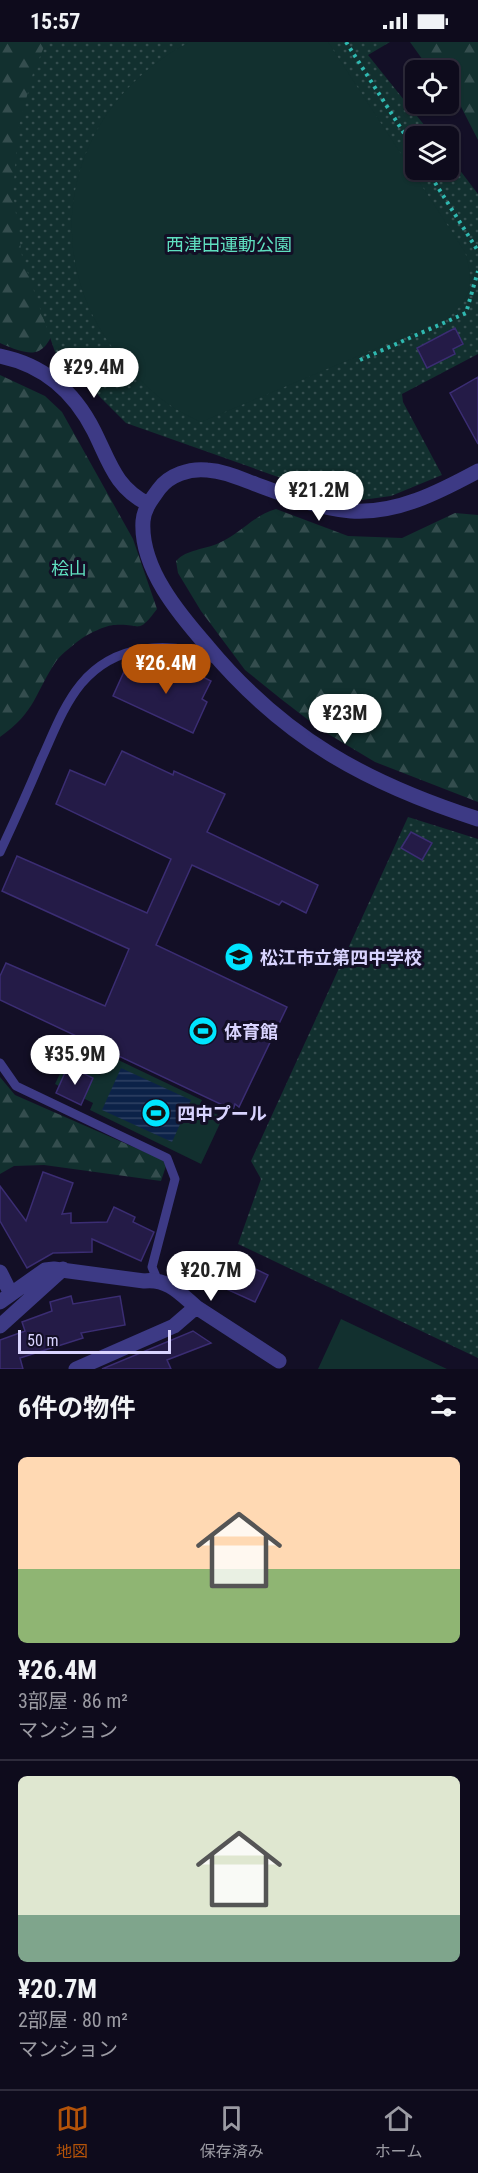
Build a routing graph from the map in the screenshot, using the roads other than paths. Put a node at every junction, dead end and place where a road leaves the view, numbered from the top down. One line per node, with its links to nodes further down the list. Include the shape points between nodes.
1 (0, 356): 3 (street, via 31,365 62,385 93,429 120,484 130,495)
2 (478, 471): 3 (street, via 394,508 350,511 318,505 227,474 206,469 186,471 163,484)
3 (148, 504): 4 (street, via 143,520 144,539 159,580 173,604)
4 (219, 661): 5 (street, via 297,735 342,763 430,803); 6 (lane, via 194,650 141,648 100,666 66,706)
5 (478, 819)
6 (0, 852)
7 (0, 1063): 10 (lane, via 16,1086 167,1158 176,1179 152,1267)
8 (63, 1269): 10 (street, via 144,1281); 11 (street, via 45,1270); 13 (street)
9 (0, 1272): 11 (street)
10 (157, 1279): 12 (street)
11 (5, 1298)
12 (196, 1307): 14 (street); 15 (street, via 174,1326)
13 (0, 1326)
14 (279, 1361)
15 (76, 1369)

